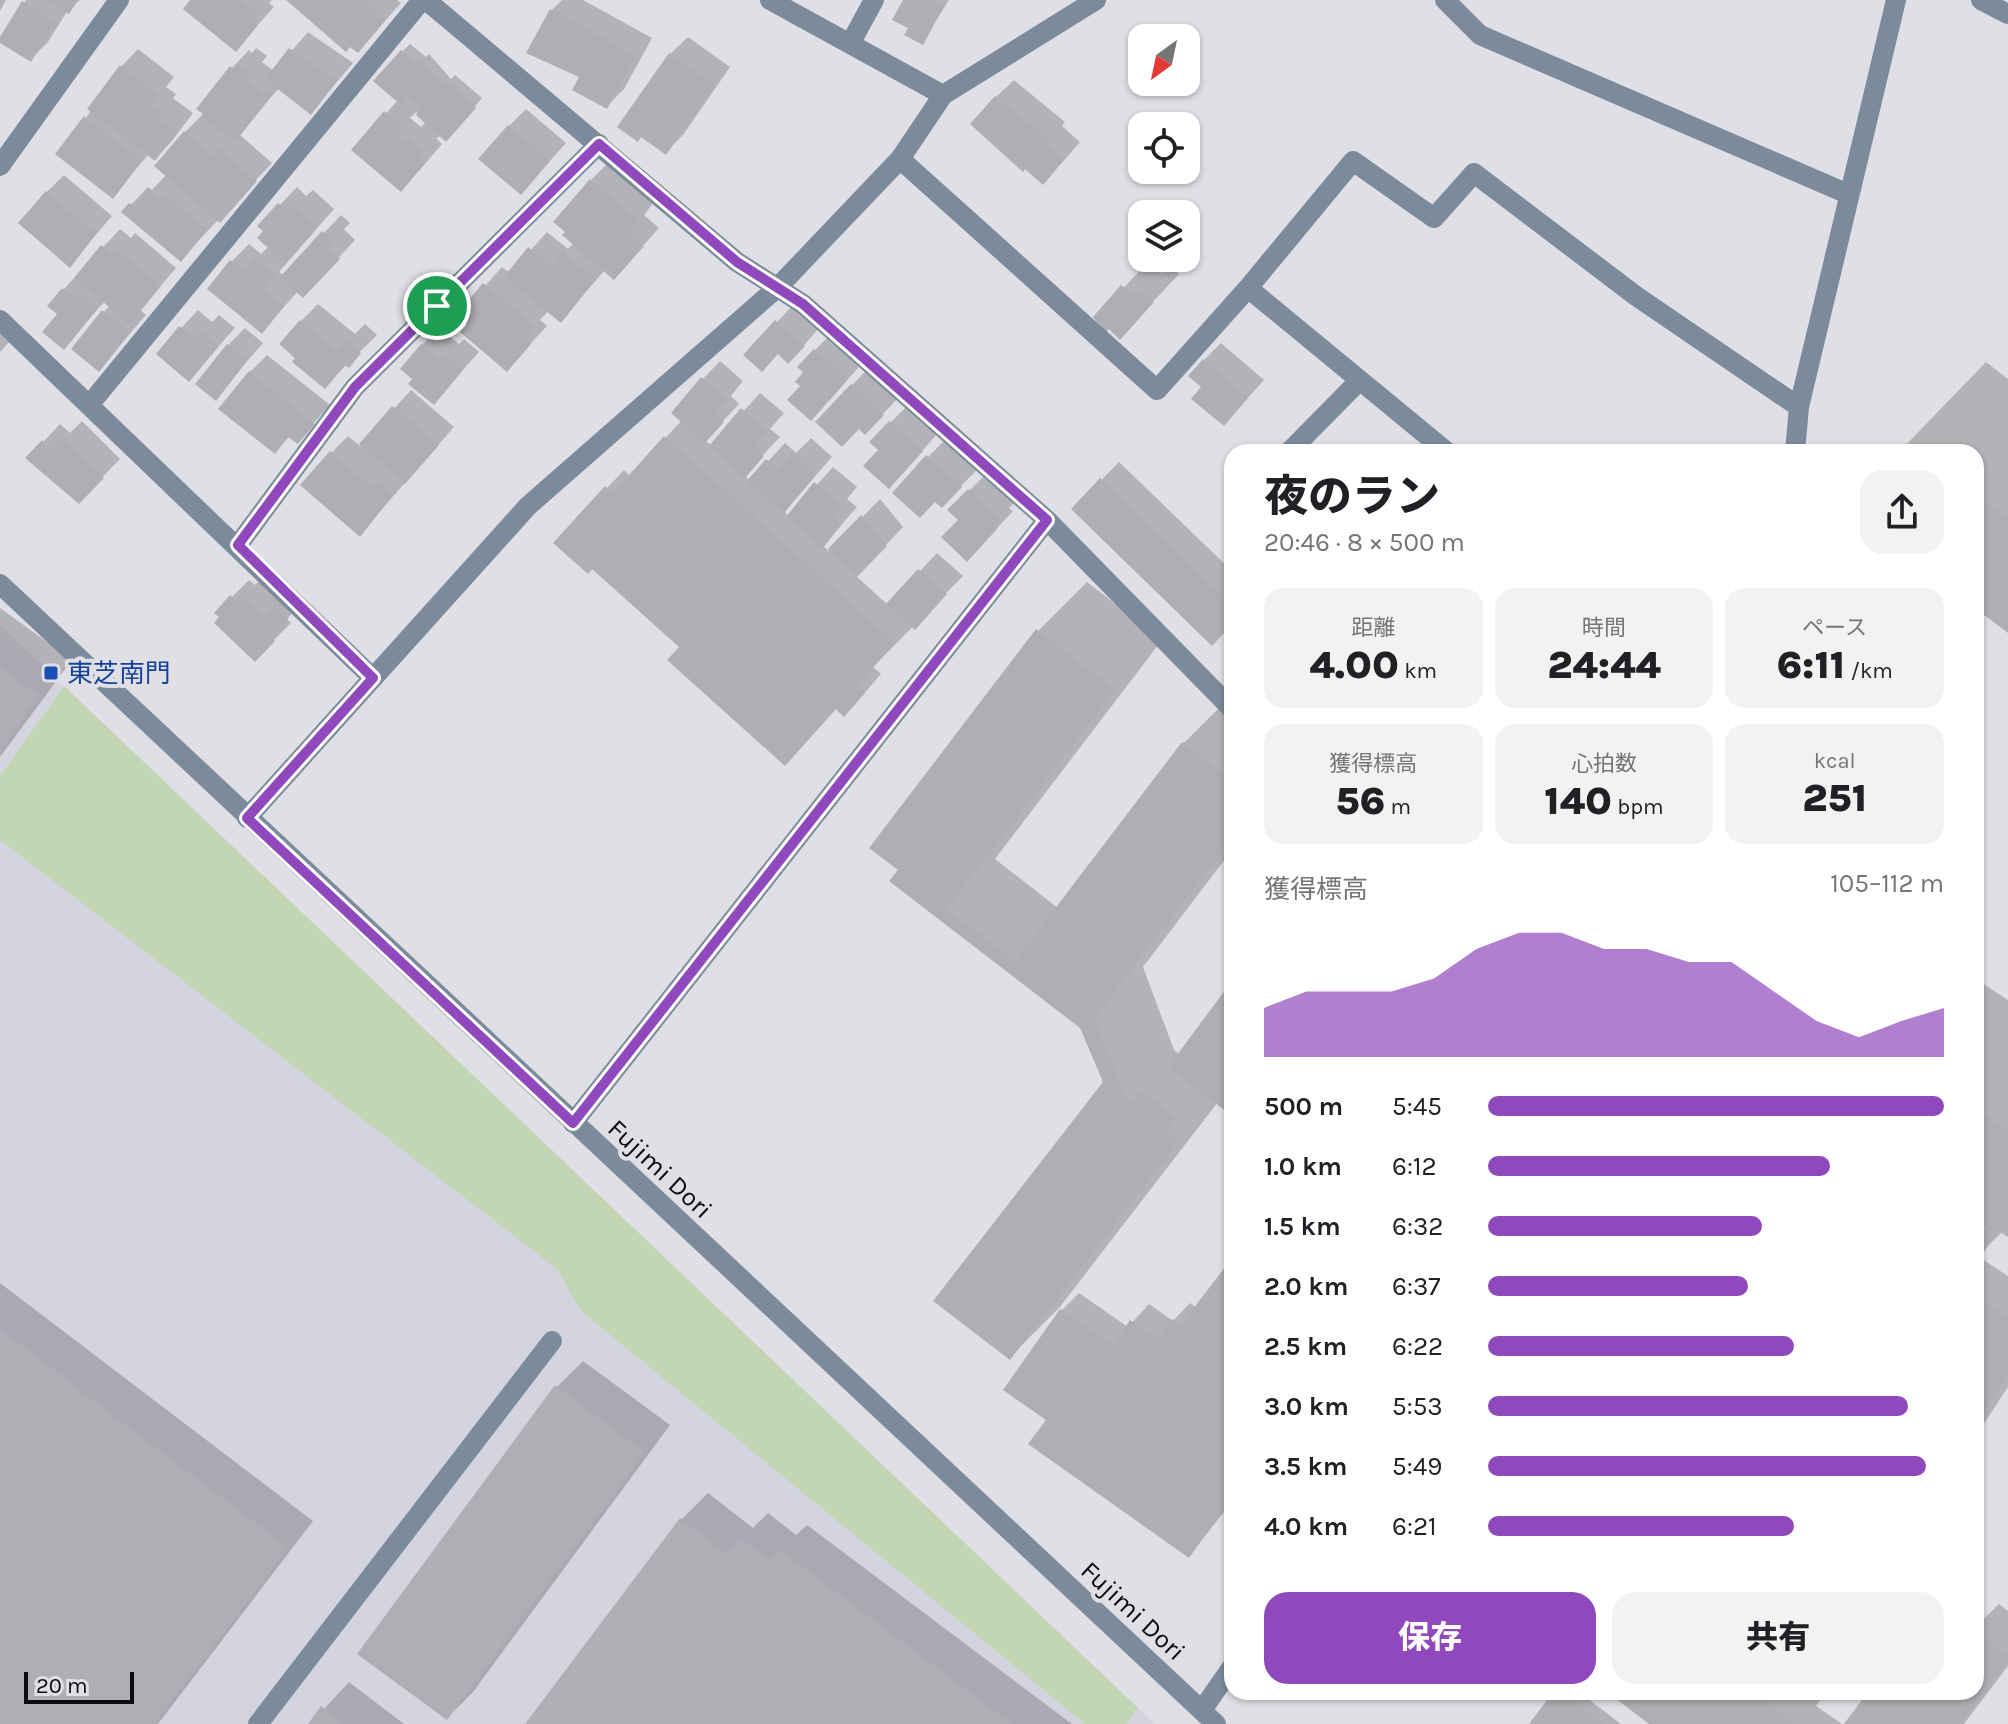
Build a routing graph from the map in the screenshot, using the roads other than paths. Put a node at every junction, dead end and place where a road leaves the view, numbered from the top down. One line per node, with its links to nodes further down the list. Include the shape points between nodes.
1 (119, 0): 14 (street)
2 (424, 0): 12 (street); 20 (street)
3 (770, 0): 10 (street)
4 (874, 0): 10 (street)
5 (1096, 0): 11 (street)
6 (1445, 0): 15 (street, via 1480,35)
7 (1896, 0): 15 (street)
8 (1981, 0): 9 (street)
9 (2008, 14)
10 (850, 44): 11 (street)
11 (943, 95): 13 (street)
12 (599, 144): 16 (street, via 737,262); 26 (street, via 355,387)
13 (900, 159): 16 (street); 17 (street, via 1157,390)
14 (0, 166)
15 (1848, 194): 21 (street)
16 (778, 287): 25 (street); 28 (street, via 528,506)
17 (1248, 288): 19 (street); 21 (street, via 1353,161 1434,218 1474,173 1636,296)
18 (0, 320): 20 (street)
19 (1358, 382): 22 (street); 23 (street)
20 (90, 404): 26 (street)
21 (1799, 407): 24 (street)
22 (1297, 444)
23 (1437, 444)
24 (1796, 444)
25 (1047, 520): 29 (street); 31 (street)
26 (238, 545): 28 (street)
27 (0, 584): 30 (street, Fujimi Dori)
28 (373, 678): 30 (street)
29 (1224, 701)
30 (247, 818): 31 (street, Fujimi Dori)
31 (573, 1123): 34 (street, Fujimi Dori)
32 (552, 1341): 35 (street)
33 (1224, 1684): 34 (street)
34 (1209, 1717)
35 (258, 1724)

